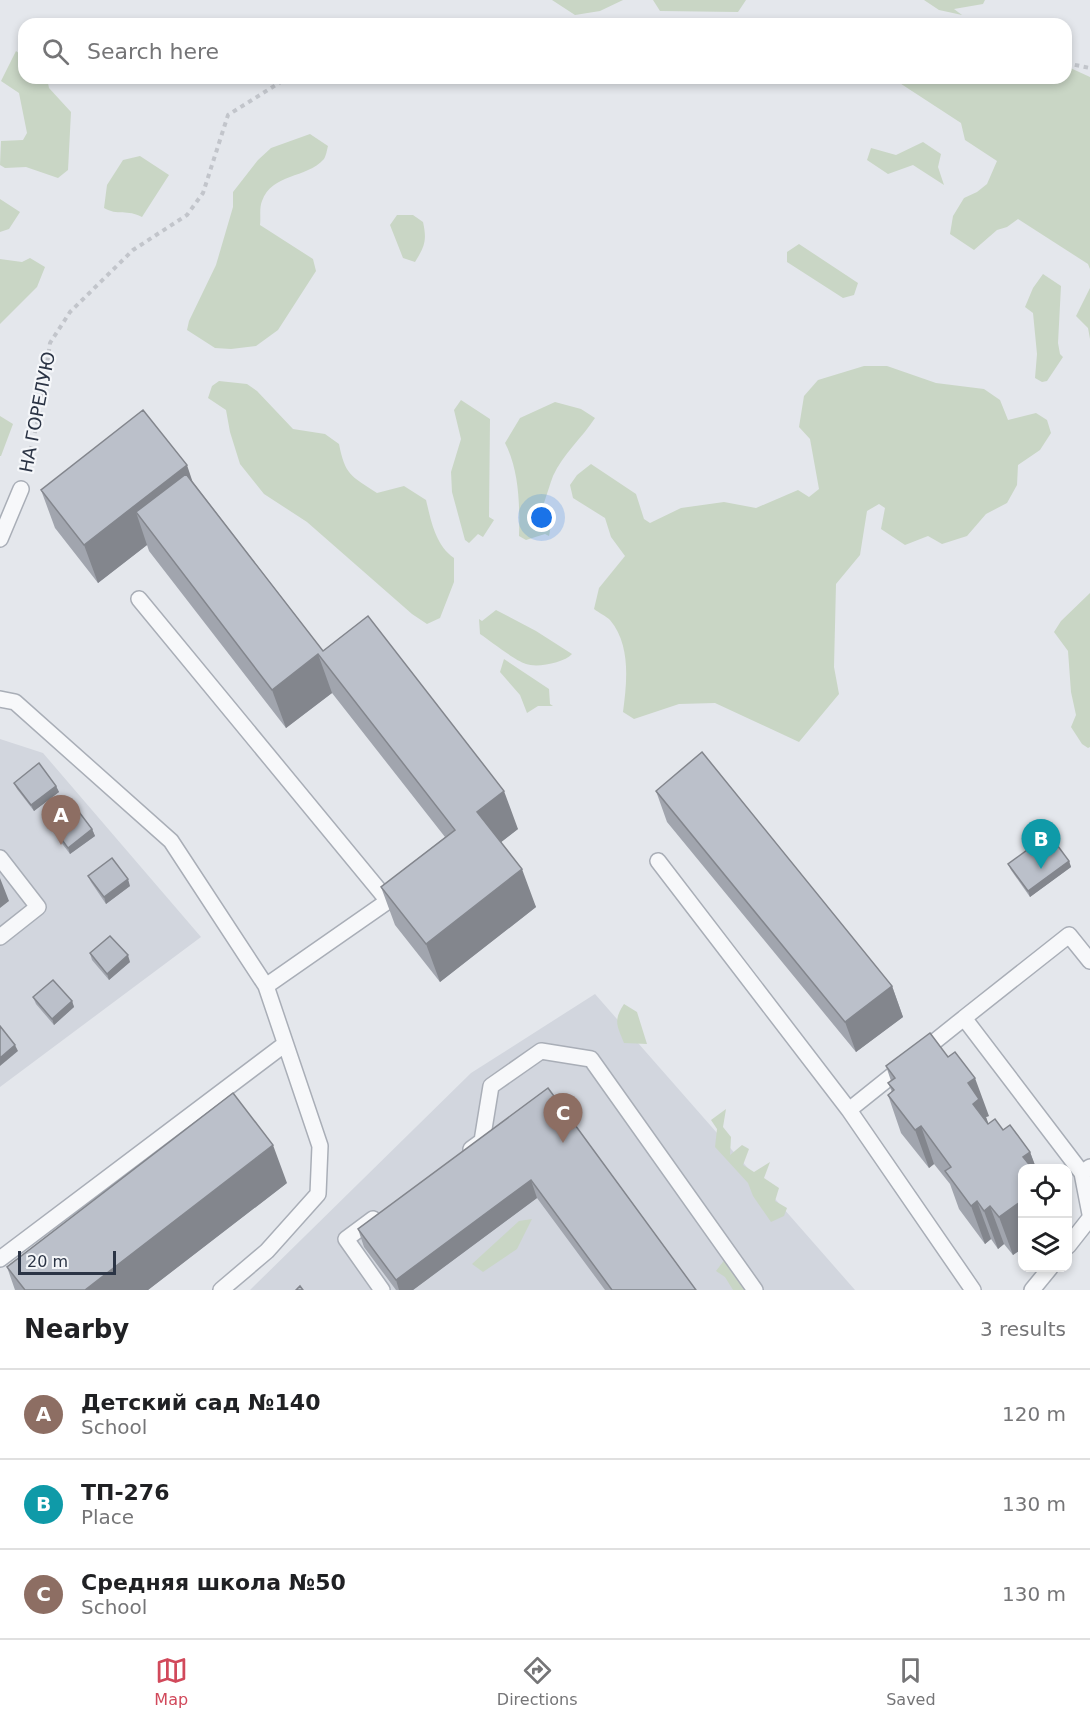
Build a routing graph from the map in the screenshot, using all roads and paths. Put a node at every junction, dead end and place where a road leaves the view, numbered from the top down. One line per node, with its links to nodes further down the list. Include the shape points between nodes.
1 (1072, 64): 2 (path)
2 (1090, 68)
3 (277, 84): 4 (path, НА ГОРЕЛУЮ, via 228,115 203,193 187,214 133,250 70,312 50,343 41,408)
4 (21, 489): 5 (lane)
5 (0, 539)
6 (139, 599): 12 (lane, via 388,901)
7 (0, 699): 12 (lane, via 15,702 171,841)
8 (0, 858): 10 (lane, via 38,907)
9 (658, 861): 15 (lane)
10 (0, 937)
11 (1090, 961): 13 (lane, via 1069,935)
12 (266, 986): 14 (lane)
13 (964, 1018): 15 (lane); 17 (lane)
14 (285, 1044): 21 (lane); 23 (lane, via 320,1146 318,1194 267,1251)
15 (849, 1110): 26 (lane)
16 (463, 1155): 25 (lane, via 482,1141 492,1086 541,1051 591,1059)
17 (1086, 1170): 19 (lane)
18 (385, 1211): 24 (lane, via 346,1239)
19 (1090, 1216): 20 (lane)
20 (1072, 1241)
21 (0, 1259)
22 (1047, 1272): 27 (lane)
23 (221, 1290)
24 (382, 1290)
25 (755, 1290)
26 (973, 1290)
27 (1032, 1290)

